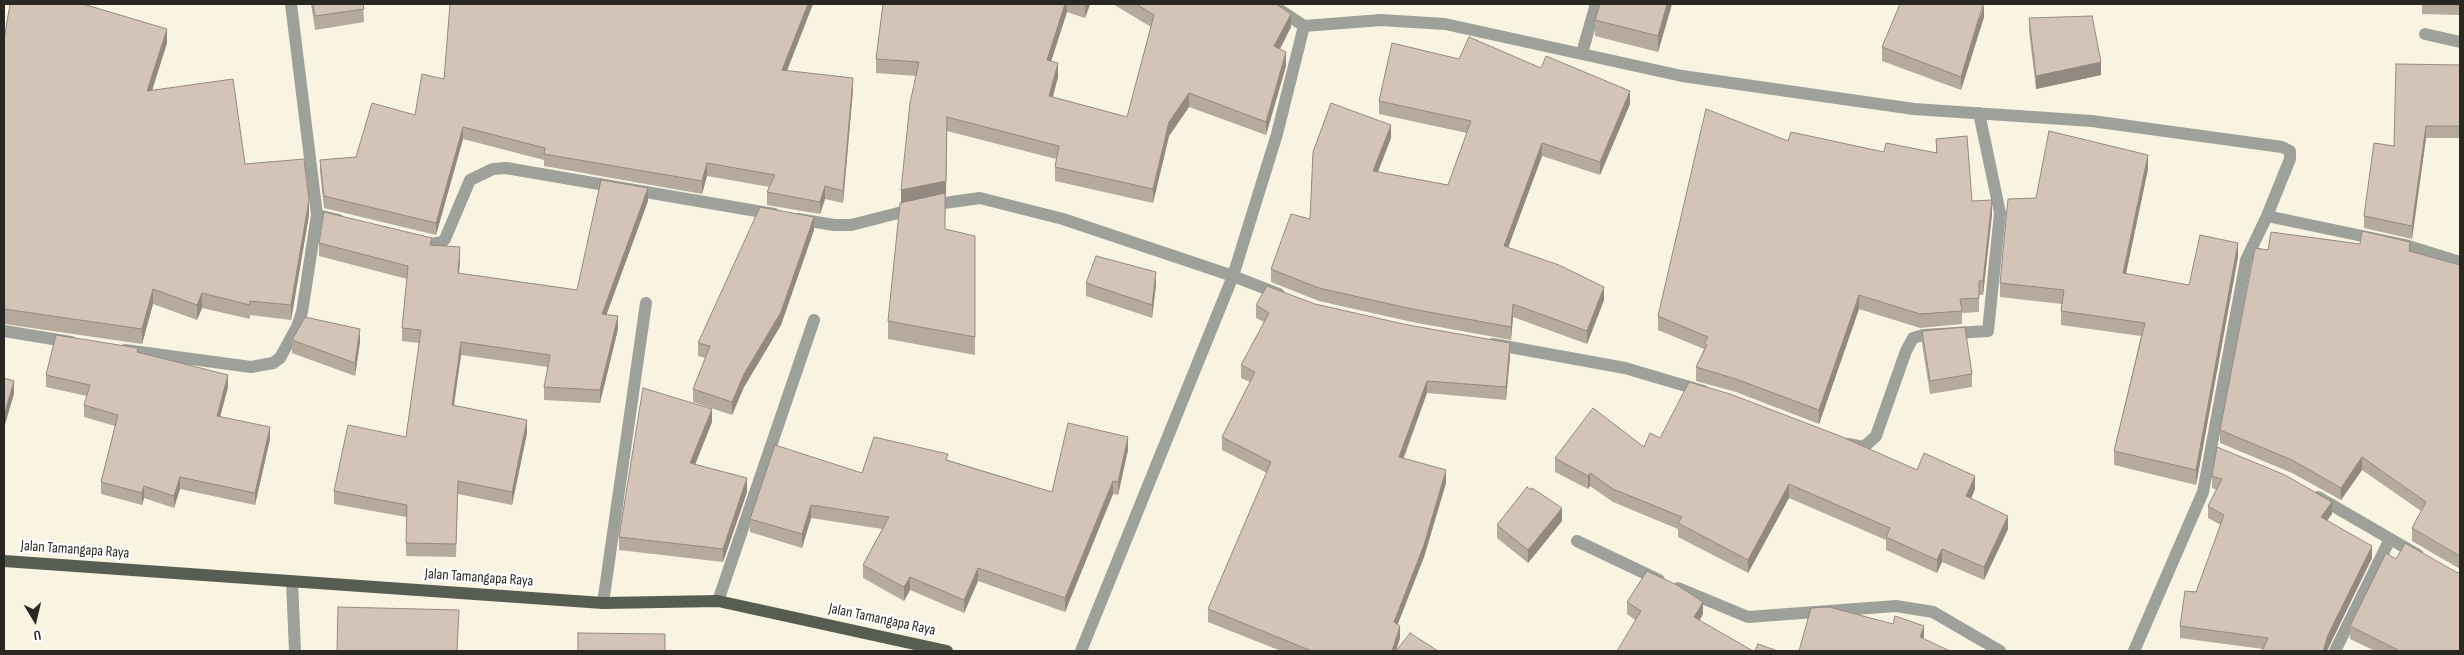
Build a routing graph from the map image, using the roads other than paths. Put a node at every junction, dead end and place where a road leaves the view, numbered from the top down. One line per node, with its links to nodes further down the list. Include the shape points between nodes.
1 (291, 4): 9 (street)
2 (1271, 4): 4 (street)
3 (1596, 4): 7 (street)
4 (1304, 26): 7 (street, via 1381,20 1436,23); 14 (street, via 1277,134)
5 (2425, 34): 6 (street)
6 (2460, 42)
7 (1582, 53): 8 (street, via 1682,76 1914,109)
8 (1979, 113): 10 (street, via 2092,121 2282,148 2290,151 2290,159); 23 (street, via 2000,213 1988,331 1913,338 1876,436 1864,447)
9 (317, 215): 11 (street); 21 (street, via 300,318 280,358 273,363 239,367)
10 (2267, 216): 13 (street, via 2404,245); 37 (street, via 2246,260 2216,450 2203,492)
11 (350, 223)
12 (404, 237): 14 (street, via 431,244 442,242 470,180 494,169 506,168 834,225 851,225 930,205 980,198 1063,219)
13 (2460, 262)
14 (1234, 276): 15 (street); 35 (street)
15 (1292, 300)
16 (646, 303): 31 (street)
17 (814, 320): 30 (street)
18 (4, 331): 20 (street)
19 (1484, 343): 22 (street, via 1625,368)
20 (84, 344)
21 (114, 349)
22 (1715, 395)
23 (1837, 440)
24 (2306, 490): 25 (street)
25 (2390, 539): 28 (street); 38 (street)
26 (1577, 541): 36 (street, via 1611,559 1748,617 1896,606 1933,612)
27 (4, 561): 29 (main road, Jalan Tamangapa Raya)
28 (2429, 561)
29 (292, 581): 31 (main road, Jalan Tamangapa Raya); 33 (street)
30 (718, 601): 31 (main road, Jalan Tamangapa Raya); 32 (main road, Jalan Tamangapa Raya)
31 (603, 603)
32 (930, 649): 34 (main road, Jalan Tamangapa Raya)
33 (294, 651)
34 (947, 651)
35 (1081, 651)
36 (2000, 651)
37 (2134, 651)
38 (2335, 651)

